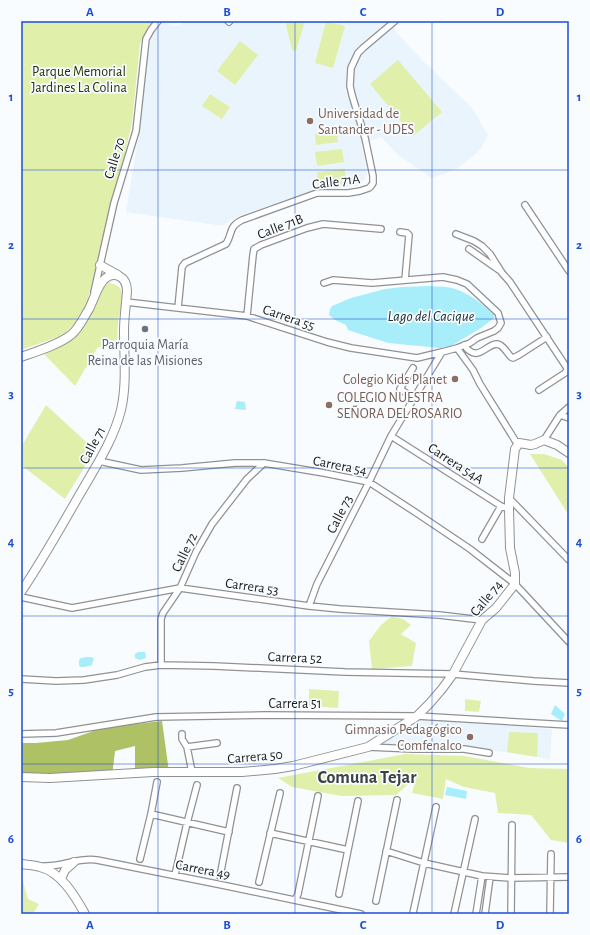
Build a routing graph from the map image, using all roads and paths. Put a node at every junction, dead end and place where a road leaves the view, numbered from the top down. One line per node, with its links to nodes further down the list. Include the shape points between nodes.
1 (158, 21): 8 (street, Calle 70, via 146,39 136,131 114,203)
2 (395, 21): 18 (street, Calle 71A, via 358,53 351,68 350,86 372,170 374,180 371,186 348,193 317,193 235,224 226,244 185,263 182,268)
3 (525, 205): 9 (street)
4 (381, 229): 19 (street, Calle 71B, via 323,224 254,249)
5 (400, 232): 12 (street, via 409,235)
6 (456, 234): 10 (street, via 482,246)
7 (469, 249): 10 (street)
8 (100, 265): 11 (street); 17 (street, Calle 70)
9 (569, 271)
10 (502, 273): 20 (street)
11 (120, 276): 14 (street, via 107,276); 15 (street, Calle 71, via 124,280)
12 (405, 280): 13 (street, via 372,283 333,280); 21 (street, Carrera 55, via 457,280 467,284 498,313 501,323 498,328)
13 (324, 283)
14 (98, 287): 15 (street, via 111,279 120,282); 17 (street, Calle 70)
15 (127, 292): 16 (street, Calle 71)
16 (126, 302): 18 (street, Carrera 55); 35 (street, Calle 71, via 121,409 115,430)
17 (91, 304): 24 (street, Calle 70, via 68,337)
18 (178, 308): 19 (street, Carrera 55)
19 (247, 316): 23 (street, Carrera 55, via 351,348 417,358)
20 (547, 336): 21 (street, via 515,357 511,357 503,347 496,344 471,353 467,350); 26 (street, via 567,370)
21 (467, 344): 22 (street, Carrera 55)
22 (457, 348): 23 (street, Carrera 55); 33 (street, via 474,370)
23 (442, 352): 27 (street, Calle 73)
24 (21, 357)
25 (413, 368): 27 (street, via 400,389)
26 (539, 390)
27 (414, 398): 31 (street, Calle 73)
28 (569, 407): 29 (street)
29 (560, 415): 30 (street); 32 (street)
30 (569, 418)
31 (391, 436): 37 (street, Calle 73); 39 (street, Carrera 54A)
32 (544, 440): 33 (street, via 535,444); 34 (street)
33 (518, 445): 38 (street, Calle 74, via 515,449)
34 (569, 453)
35 (99, 461): 36 (street, Carrera 54, via 141,470); 44 (street, Calle 71)
36 (264, 463): 37 (street, Carrera 54); 43 (street, Calle 72, via 246,479 212,524)
37 (369, 482): 42 (street, Carrera 54, via 470,549); 46 (street, Calle 73, via 317,584)
38 (509, 498): 39 (street, Calle 74); 41 (street)
39 (505, 507): 40 (street); 42 (street, Calle 74)
40 (482, 540)
41 (569, 560)
42 (515, 584): 47 (street, Calle 74, via 496,608); 48 (street, Carrera 54)
43 (180, 588): 45 (street, Carrera 53, via 72,608); 46 (street, Carrera 53); 49 (street, Calle 72, via 162,614)
44 (21, 592)
45 (21, 597)
46 (309, 606): 47 (street, Carrera 53)
47 (482, 620): 50 (street, Calle 74)
48 (569, 642)
49 (161, 665): 50 (street, Carrera 52); 51 (street, Carrera 52, via 84,680)
50 (453, 674): 52 (street, Carrera 52); 53 (street, Calle 74)
51 (21, 679)
52 (569, 683)
53 (417, 716): 54 (street, Carrera 51); 55 (street, Carrera 51, via 156,717 56,733); 59 (street, Calle 74)
54 (569, 725)
55 (21, 734)
56 (182, 734): 58 (street, via 182,740)
57 (217, 743): 58 (street)
58 (188, 747): 61 (street)
59 (368, 747): 60 (street, Carrera 50, via 464,749); 61 (street, Carrera 50, via 275,769)
60 (489, 753)
61 (192, 772): 62 (street, Carrera 50)
62 (21, 777)
63 (157, 782): 71 (street)
64 (197, 785): 73 (street)
65 (237, 788): 75 (street)
66 (280, 793): 76 (street)
67 (318, 796): 77 (street)
68 (397, 800): 79 (street)
69 (358, 801): 78 (street)
70 (436, 807): 83 (street)
71 (151, 814): 73 (street); 81 (street)
72 (475, 819): 86 (street)
73 (187, 823): 75 (street); 87 (street)
74 (512, 825): 93 (street)
75 (229, 832): 88 (street)
76 (270, 833): 77 (street); 95 (street)
77 (309, 842): 78 (street); 97 (street)
78 (348, 850): 96 (street)
79 (386, 851): 83 (street); 98 (street)
80 (552, 854): 91 (street)
81 (140, 859)
82 (74, 862): 85 (street, Carrera 49); 87 (street, Carrera 49, via 92,859); 94 (street, via 65,870)
83 (424, 863): 86 (street); 99 (street)
84 (21, 864): 85 (street)
85 (39, 866): 94 (street)
86 (463, 872): 89 (street); 102 (street)
87 (175, 875): 97 (street, Carrera 49)
88 (220, 876)
89 (482, 876): 90 (street); 103 (street)
90 (490, 877): 93 (street); 104 (street)
91 (551, 877): 92 (street); 93 (street); 106 (street)
92 (569, 877)
93 (511, 878): 105 (street)
94 (61, 879): 100 (street)
95 (259, 882)
96 (339, 894)
97 (295, 900): 101 (street, Carrera 49)
98 (376, 902)
99 (413, 913)
100 (85, 914)
101 (361, 914)
102 (454, 914)
103 (476, 914)
104 (485, 914)
105 (510, 914)
106 (550, 914)

